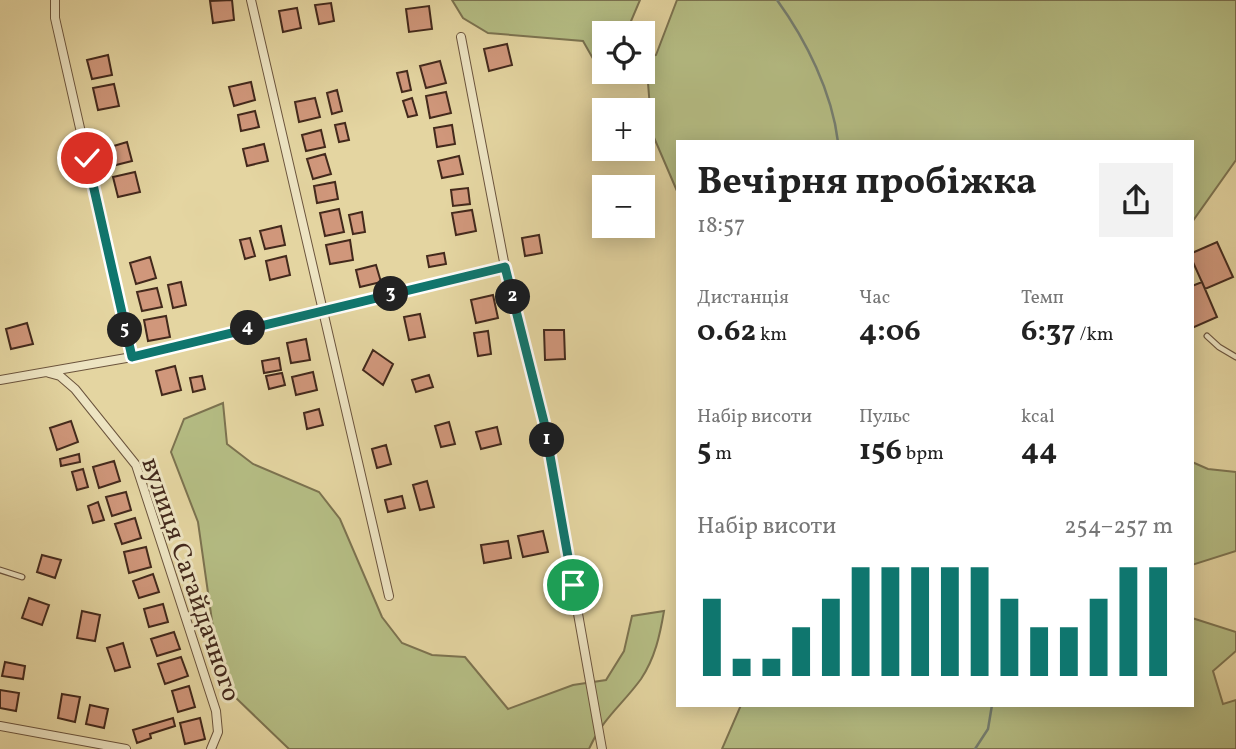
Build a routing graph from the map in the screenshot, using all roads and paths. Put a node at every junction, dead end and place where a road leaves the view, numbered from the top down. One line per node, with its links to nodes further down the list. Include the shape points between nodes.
1 (55, 0): 7 (street, via 55,18)
2 (251, 0): 5 (street)
3 (461, 37): 4 (street)
4 (505, 267): 5 (street); 17 (street, via 544,422)
5 (323, 310): 7 (street); 13 (street)
6 (1207, 336): 8 (lane)
7 (132, 357): 9 (street)
8 (1236, 357)
9 (47, 373): 10 (street); 16 (street, вулиця Сагайдачного, via 60,376 75,389 136,464 216,711 218,732)
10 (0, 380)
11 (0, 570): 12 (lane)
12 (22, 577)
13 (389, 596)
14 (0, 726): 15 (street)
15 (126, 749)
16 (211, 749)
17 (602, 749)

